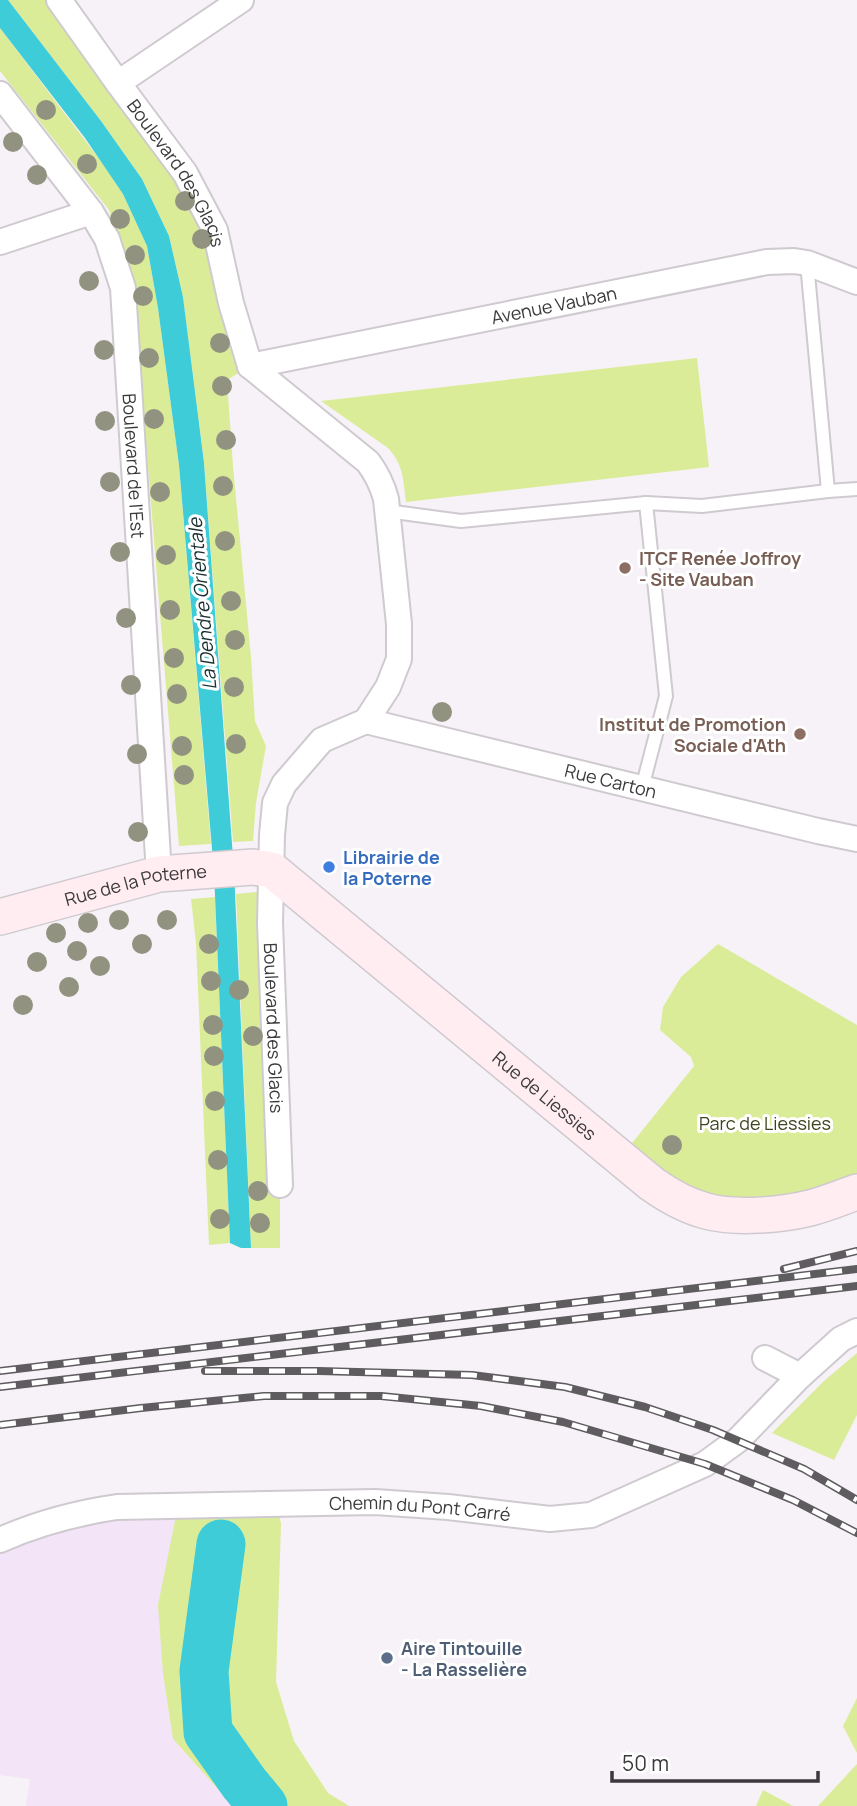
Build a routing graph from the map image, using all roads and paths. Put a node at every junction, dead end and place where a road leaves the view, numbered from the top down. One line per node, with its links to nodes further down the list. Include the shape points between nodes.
1 (59, 0): 3 (street, Boulevard des Glacis)
2 (240, 0): 3 (street)
3 (118, 83): 9 (street, Boulevard des Glacis, via 185,173 215,230 230,303)
4 (0, 94): 5 (street, Boulevard de l'Est)
5 (91, 212): 6 (street); 18 (street, Boulevard de l'Est, via 107,239 123,288)
6 (0, 242)
7 (807, 263): 8 (street, Avenue Vauban); 9 (street, Avenue Vauban, via 766,262); 11 (lane)
8 (857, 282)
9 (250, 366): 13 (street, via 368,462 383,486)
10 (857, 489): 11 (lane)
11 (828, 491): 12 (lane, via 702,506)
12 (646, 503): 13 (lane, via 461,521); 15 (lane, via 666,696)
13 (387, 511): 14 (street, via 399,659 388,687)
14 (366, 720): 15 (street, Rue Carton); 17 (street, via 322,740 284,784 275,803)
15 (642, 788): 16 (street, Rue Carton)
16 (857, 839)
17 (272, 870): 18 (street, Rue de la Poterne, via 253,867); 20 (street, Boulevard des Glacis); 21 (street, Rue de Liessies, via 652,1184 682,1202 708,1212 769,1214 810,1208)
18 (176, 873): 19 (street, Rue de la Poterne)
19 (0, 918)
20 (280, 1185)
21 (857, 1192)
22 (857, 1331): 24 (street, Chemin du Pont Carré, via 841,1339)
23 (765, 1358): 24 (street)
24 (800, 1376): 25 (street, Chemin du Pont Carré, via 738,1440 705,1464 591,1515 550,1519 375,1502 117,1507 56,1518)
25 (0, 1540)

